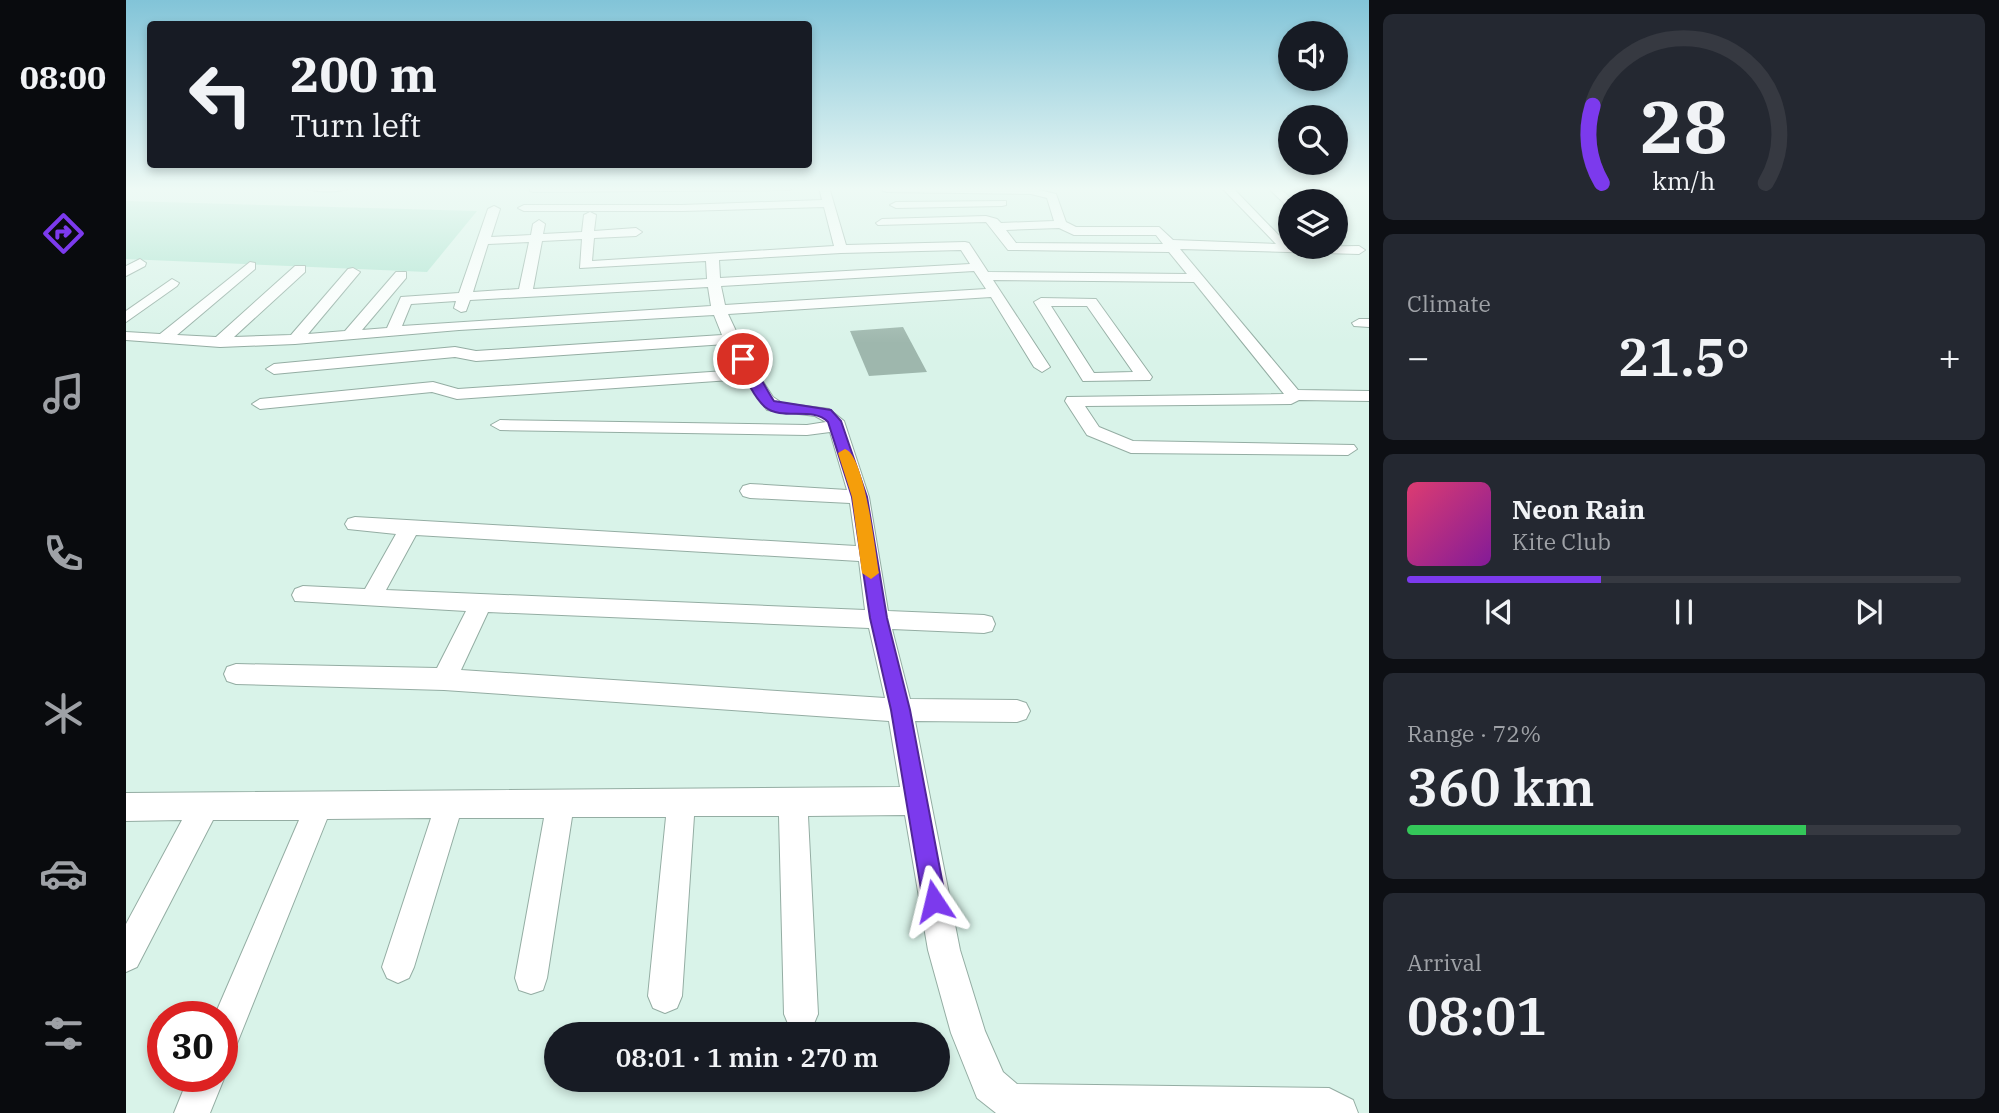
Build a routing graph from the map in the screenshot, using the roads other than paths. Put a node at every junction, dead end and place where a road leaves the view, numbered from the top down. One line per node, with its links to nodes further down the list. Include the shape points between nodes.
1 (536, 238): 25 (street)
2 (519, 239): 7 (street)
3 (588, 239): 13 (street, via 586,265)
4 (838, 239): 11 (street)
5 (1006, 239): 8 (street, via 1012,247)
6 (1167, 239): 8 (street)
7 (483, 241): 26 (street)
8 (1174, 246): 9 (street); 21 (street)
9 (1278, 247)
10 (1348, 248): 12 (street)
11 (841, 249): 13 (street); 19 (street, via 958,244 965,246)
12 (1359, 250)
13 (712, 258): 23 (street)
14 (140, 263): 17 (street)
15 (250, 266): 34 (street)
16 (300, 269): 37 (street)
17 (126, 272)
18 (354, 272): 36 (street)
19 (981, 272): 21 (street); 23 (street); 24 (street)
20 (401, 275): 32 (street)
21 (1200, 278): 43 (street)
22 (172, 282): 28 (street)
23 (715, 284): 25 (street); 27 (street)
24 (994, 293): 27 (street); 38 (street)
25 (525, 294): 26 (street)
26 (464, 297): 30 (street); 31 (street, via 406,300)
27 (719, 312): 29 (street); 35 (street)
28 (126, 318)
29 (474, 326): 30 (street); 40 (street)
30 (454, 327): 31 (street)
31 (393, 331): 32 (street)
32 (350, 335): 36 (street)
33 (126, 336): 34 (street)
34 (163, 339): 37 (street)
35 (734, 339): 40 (street, via 476,356); 41 (street)
36 (295, 340): 37 (street)
37 (220, 342)
38 (1042, 367)
39 (274, 369): 40 (street)
40 (453, 371): 41 (street, via 457,394); 46 (street, via 433,387)
41 (750, 374): 48 (street, via 770,404 827,413)
42 (1113, 377): 42 (street, via 1090,378 1041,302 1091,302 1144,377); 45 (street)
43 (1293, 395): 44 (street); 45 (street, via 1291,399)
44 (1369, 396)
45 (1129, 402): 49 (street, via 1073,401 1093,431 1131,447)
46 (260, 404)
47 (500, 425): 48 (street, via 807,430)
48 (836, 426): 51 (street)
49 (1348, 449)
50 (750, 491): 51 (street)
51 (859, 497): 54 (street)
52 (355, 524): 53 (street)
53 (410, 528): 54 (street); 56 (street)
54 (867, 554): 58 (street)
55 (303, 595): 56 (street)
56 (371, 598): 57 (street)
57 (480, 604): 58 (street); 61 (street)
58 (878, 618): 59 (street); 62 (street)
59 (984, 624)
60 (236, 674): 61 (street)
61 (444, 679): 62 (street)
62 (900, 710): 63 (street); 64 (street)
63 (1017, 711)
64 (917, 801): 65 (street); 80 (street, via 944,950 968,1033 990,1085 1011,1102 1329,1106)
65 (793, 802): 66 (street); 77 (street)
66 (681, 803): 67 (street); 75 (street)
67 (560, 805): 68 (street); 74 (street)
68 (449, 806): 71 (street); 73 (street)
69 (126, 807): 70 (street)
70 (205, 807): 71 (street); 72 (street)
71 (318, 807): 76 (street)
72 (126, 956)
73 (398, 967)
74 (531, 978)
75 (665, 996)
76 (238, 1001)
77 (801, 1014)
78 (200, 1092): 79 (street)
79 (192, 1112)
80 (1339, 1113)

